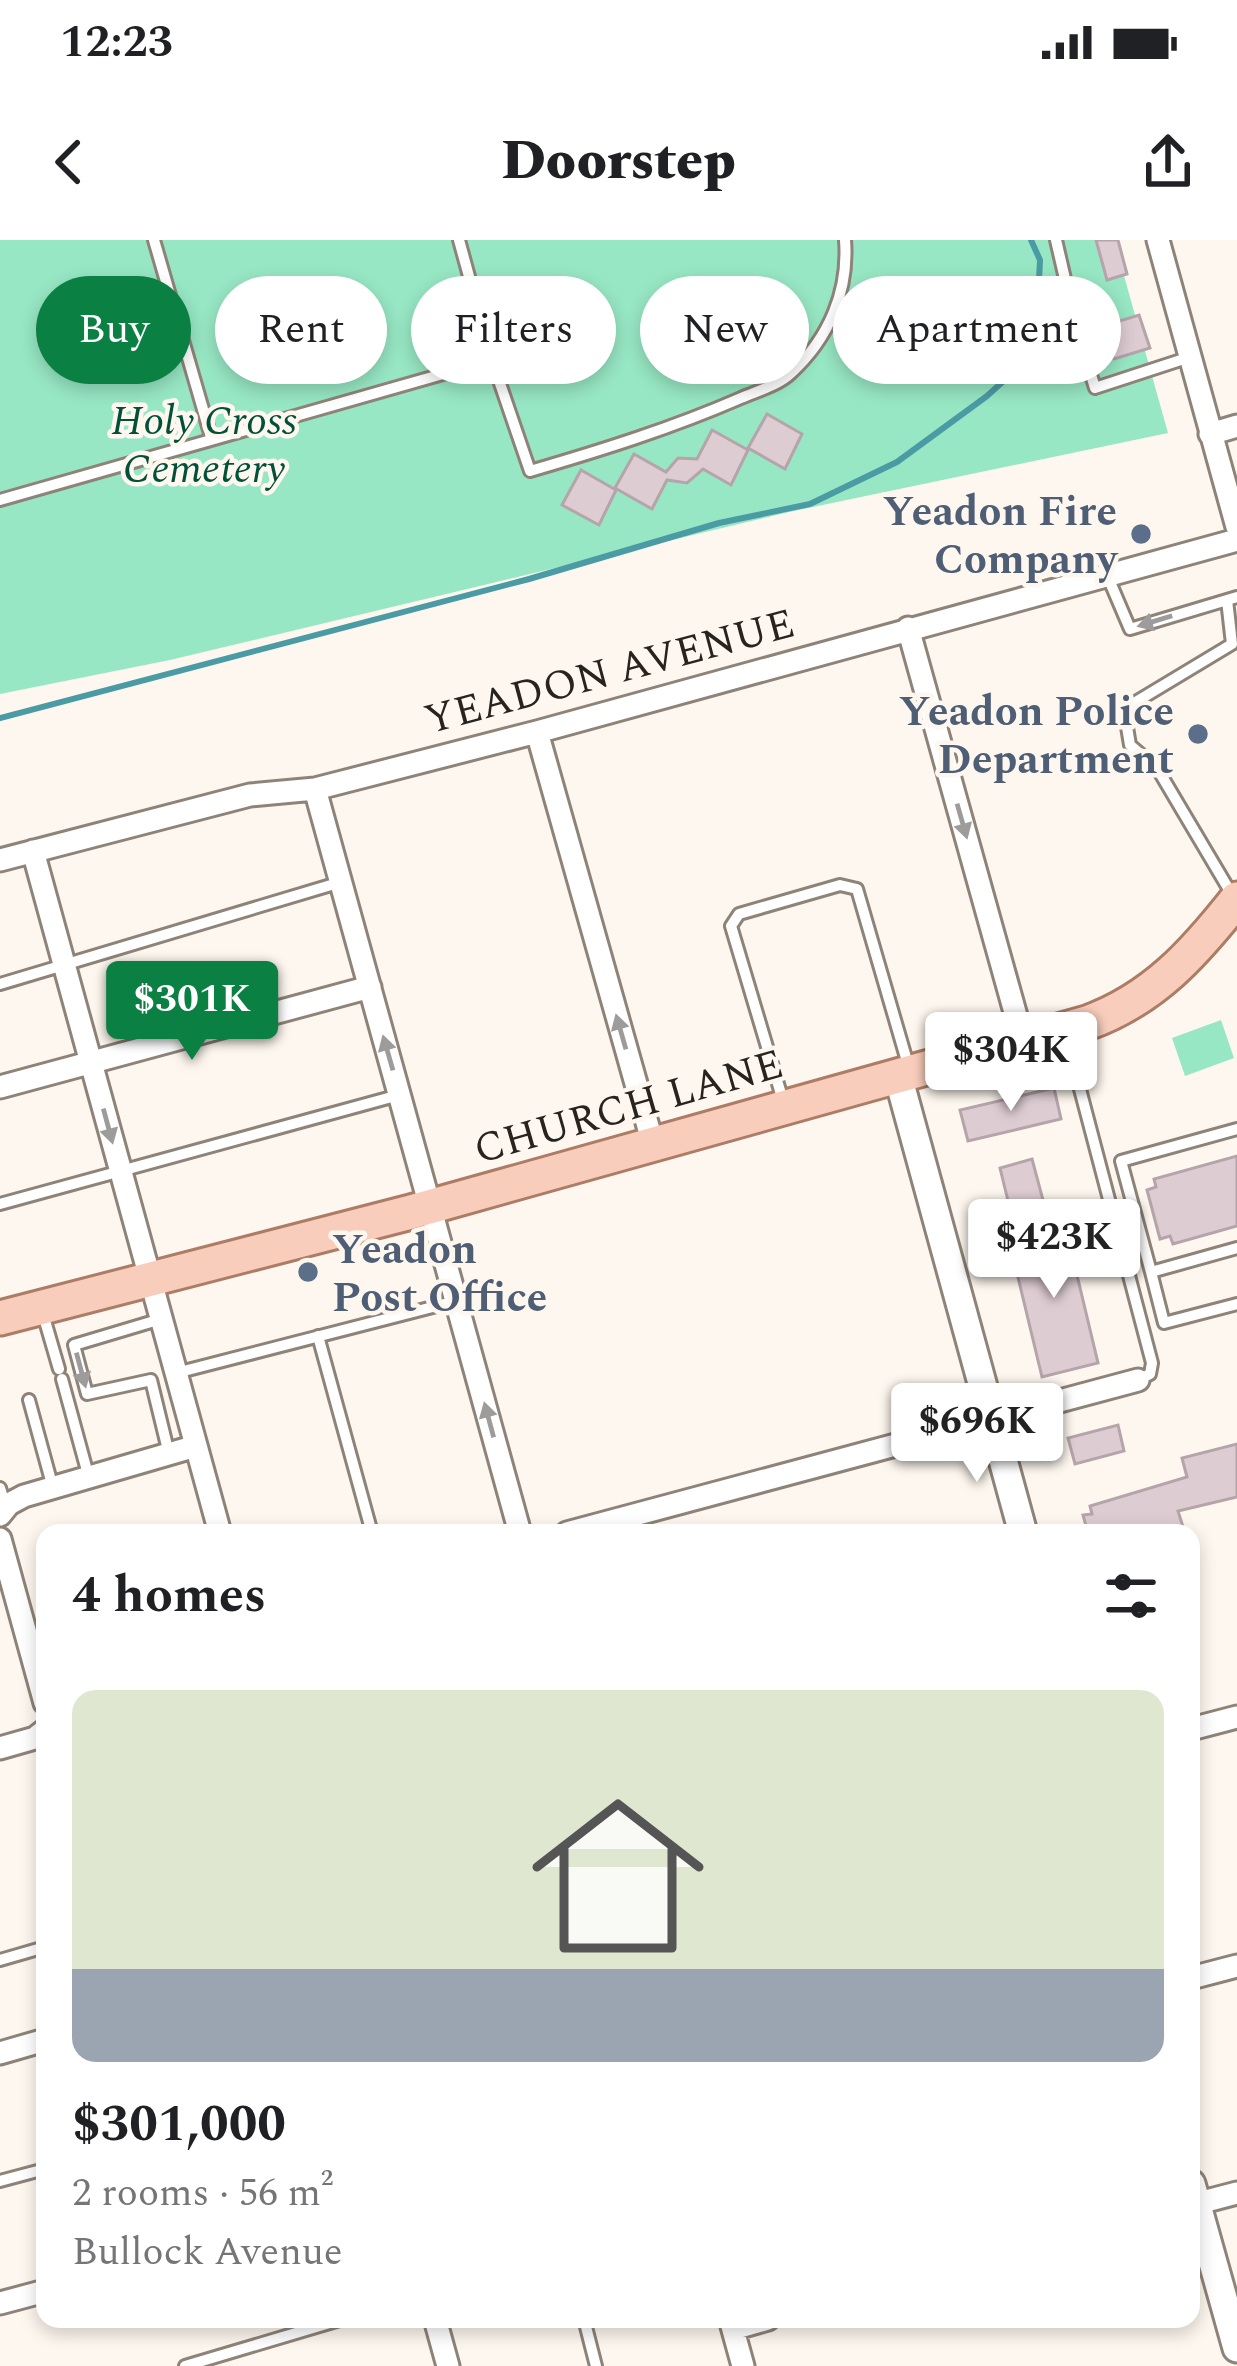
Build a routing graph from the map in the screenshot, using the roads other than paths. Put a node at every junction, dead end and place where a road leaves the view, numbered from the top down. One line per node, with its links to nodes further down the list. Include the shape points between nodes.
1 (154, 240): 12 (lane)
2 (459, 240): 6 (lane)
3 (845, 240): 9 (lane, via 842,294 788,377 677,426 530,471)
4 (1056, 240): 7 (lane, via 1095,388)
5 (1158, 240): 7 (street)
6 (469, 276)
7 (1190, 357): 11 (street)
8 (411, 382): 12 (lane)
9 (500, 384)
10 (1237, 426): 11 (street)
11 (1210, 434): 14 (street)
12 (211, 437): 13 (lane)
13 (0, 500)
14 (1236, 519)
15 (1237, 540): 16 (street, YEADON AVENUE)
16 (1107, 575): 17 (lane, one-way to 16, via 1130,629); 18 (street, YEADON AVENUE)
17 (1232, 599): 19 (lane)
18 (908, 628): 20 (street, YEADON AVENUE); 30 (street, one-way to 30)
19 (1234, 643): 25 (lane, via 1124,709 1130,745 1157,768)
20 (537, 732): 21 (street, YEADON AVENUE); 37 (street, one-way to 20)
21 (315, 789): 22 (street, YEADON AVENUE, via 250,795); 24 (street)
22 (33, 851): 23 (street, YEADON AVENUE); 26 (street)
23 (0, 860)
24 (341, 882): 26 (lane); 28 (street)
25 (1236, 900): 29 (main road, CHURCH LANE, via 1150,991)
26 (64, 963): 27 (lane); 31 (street)
27 (0, 984)
28 (370, 987): 31 (street); 34 (street, one-way to 28)
29 (1065, 1029): 30 (main road, CHURCH LANE); 51 (lane, via 1152,1363)
30 (1023, 1041): 32 (main road, CHURCH LANE)
31 (91, 1061): 33 (street); 38 (street, one-way to 38)
32 (904, 1074): 35 (main road, CHURCH LANE); 35 (lane, via 857,889 840,885 739,914 731,926); 53 (street)
33 (0, 1087)
34 (399, 1095): 38 (lane); 40 (street)
35 (784, 1108): 37 (main road, CHURCH LANE)
36 (1237, 1129): 42 (lane, via 1121,1161)
37 (653, 1144): 40 (main road, CHURCH LANE)
38 (120, 1169): 39 (lane); 43 (street)
39 (0, 1204)
40 (430, 1207): 43 (main road, CHURCH LANE); 44 (street)
41 (1237, 1248): 42 (lane)
42 (1151, 1272): 45 (lane, via 1164,1323)
43 (150, 1277): 46 (main road, CHURCH LANE); 48 (street)
44 (456, 1301): 49 (lane); 61 (street, one-way to 44)
45 (1237, 1304)
46 (41, 1307): 47 (main road, CHURCH LANE); 56 (lane)
47 (0, 1318)
48 (161, 1319): 50 (street); 55 (lane, one-way to 55, via 74,1345 87,1394 151,1380)
49 (318, 1336): 50 (lane); 60 (lane)
50 (176, 1373): 54 (street)
51 (1138, 1380): 53 (street)
52 (29, 1400): 57 (lane)
53 (992, 1420): 62 (street); 63 (street)
54 (196, 1446): 55 (street); 59 (street)
55 (169, 1454): 56 (street)
56 (89, 1478): 57 (street)
57 (53, 1488): 58 (street)
58 (2, 1503)
59 (218, 1524)
60 (369, 1524)
61 (518, 1524)
62 (601, 1524)
63 (1021, 1524)
64 (0, 1539): 65 (street)
65 (36, 1670)
66 (1237, 1717): 67 (street)
67 (1200, 1727)
68 (36, 1737): 69 (street)
69 (0, 1748)
70 (36, 1950): 71 (lane)
71 (0, 1960)
72 (1237, 1966): 73 (street)
73 (1200, 1976)
74 (36, 2043): 75 (street)
75 (0, 2053)
76 (36, 2171): 77 (lane)
77 (0, 2181)
78 (1237, 2193): 79 (street)
79 (1200, 2196)
80 (1200, 2221): 87 (street)
81 (36, 2293): 82 (street)
82 (0, 2303)
83 (313, 2328): 88 (lane)
84 (437, 2328): 89 (street)
85 (586, 2328): 90 (lane)
86 (732, 2328): 91 (street)
87 (1237, 2348)
88 (185, 2366)
89 (448, 2366)
90 (596, 2366)
91 (743, 2366)

